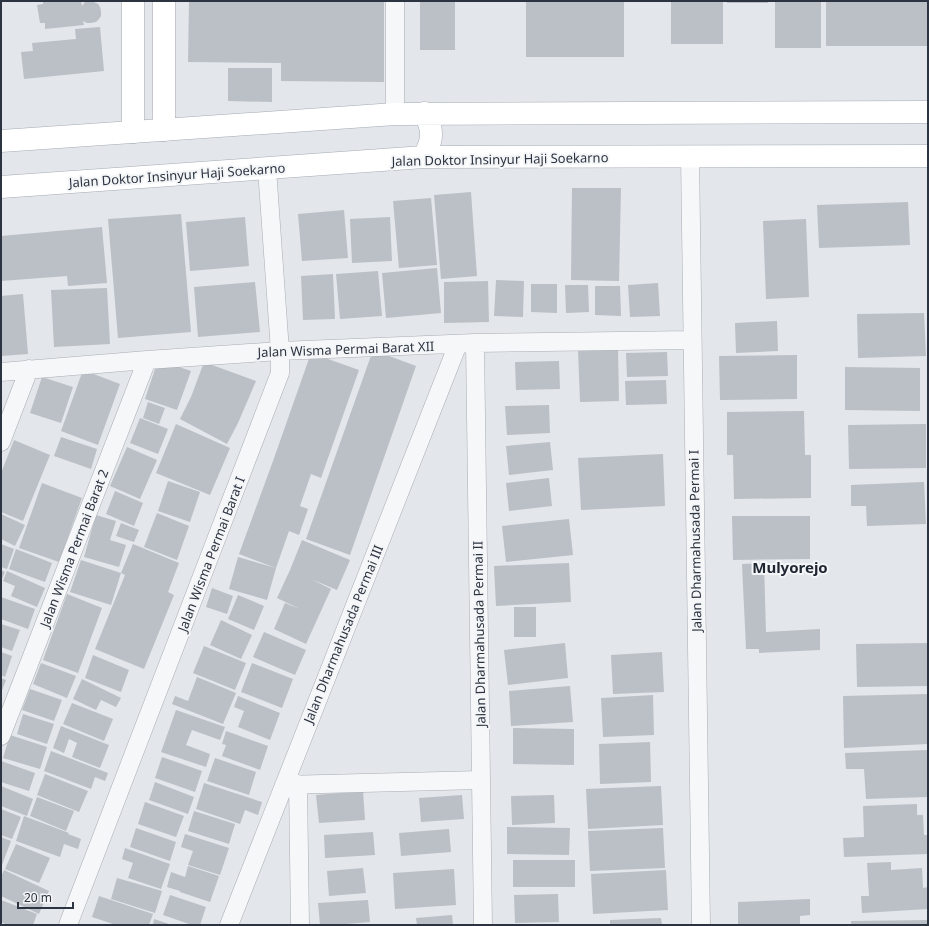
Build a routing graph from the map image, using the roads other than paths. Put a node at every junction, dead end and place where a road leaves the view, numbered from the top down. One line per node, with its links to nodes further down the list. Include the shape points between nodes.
1 (133, 1): 8 (main road)
2 (164, 1): 7 (main road)
3 (395, 1): 6 (street)
4 (928, 112): 5 (main road)
5 (424, 113): 6 (main road); 11 (main road, via 431,135)
6 (395, 114): 7 (main road)
7 (164, 130): 8 (main road)
8 (133, 132): 9 (main road)
9 (1, 141)
10 (928, 156): 12 (main road, Jalan Doktor Insinyur Haji Soekarno)
11 (424, 157): 12 (main road, Jalan Doktor Insinyur Haji Soekarno); 13 (main road, Jalan Doktor Insinyur Haji Soekarno)
12 (690, 157): 15 (street, Jalan Dharmahusada Permai I)
13 (267, 169): 14 (main road, Jalan Doktor Insinyur Haji Soekarno); 17 (street, Jalan Wisma Permai Barat I)
14 (1, 188)
15 (692, 340): 16 (street, Jalan Wisma Permai Barat XII); 29 (street, Jalan Dharmahusada Permai I)
16 (466, 344): 17 (street, Jalan Wisma Permai Barat XII); 23 (street, Jalan Dharmahusada Permai II); 24 (street, Jalan Dharmahusada Permai III)
17 (280, 351): 18 (street, Jalan Wisma Permai Barat XII); 25 (street, Jalan Wisma Permai Barat I, via 280,373)
18 (147, 360): 19 (street, Jalan Wisma Permai Barat XII); 22 (street, Jalan Wisma Permai Barat 2)
19 (29, 369): 20 (street, Jalan Wisma Permai Barat XII); 21 (street)
20 (1, 372)
21 (1, 442)
22 (1, 736)
23 (481, 780): 24 (street); 28 (street, Jalan Dharmahusada Permai II)
24 (291, 784): 26 (street, Jalan Dharmahusada Permai III); 27 (street)
25 (68, 925)
26 (229, 925)
27 (300, 925)
28 (483, 925)
29 (701, 925)

